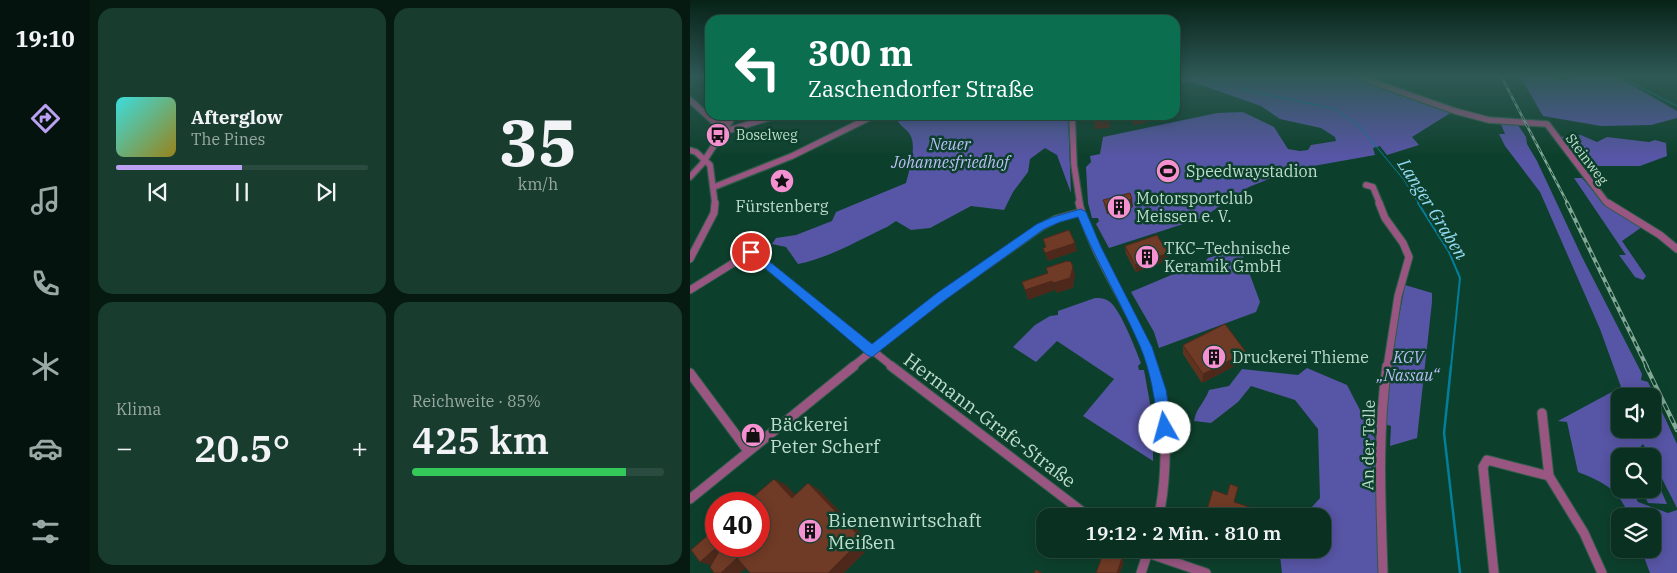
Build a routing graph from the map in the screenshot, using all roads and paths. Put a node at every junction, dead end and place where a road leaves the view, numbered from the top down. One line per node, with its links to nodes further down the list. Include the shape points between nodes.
1 (693, 103): 3 (street)
2 (1432, 103): 16 (street, Steinweg, via 1489,120 1548,124 1606,202)
3 (705, 114)
4 (711, 120): 8 (street)
5 (762, 120): 9 (street)
6 (865, 120): 14 (street, via 792,156)
7 (1072, 120): 15 (street)
8 (730, 121): 9 (street)
9 (723, 132): 11 (street)
10 (690, 150): 11 (street)
11 (705, 160): 12 (street); 14 (street, via 710,165)
12 (690, 177)
13 (1366, 185): 31 (street, An der Telle, via 1374,187 1385,218 1409,256 1398,296 1382,401)
14 (714, 187): 17 (street, via 714,213)
15 (1081, 212): 19 (street, via 1046,224 941,296); 26 (street, via 1146,347 1160,390 1166,465)
16 (1677, 249)
17 (690, 259)
18 (690, 290): 19 (street, Hermann-Grafe-Straße, via 751,252)
19 (872, 351): 22 (street); 25 (street, Hermann-Grafe-Straße)
20 (690, 372): 22 (street)
21 (1542, 413): 23 (street)
22 (748, 452): 24 (street)
23 (1548, 476): 32 (street, via 1487,460 1484,463); 33 (street, via 1584,533)
24 (690, 500)
25 (1078, 508)
26 (1160, 508)
27 (1146, 558): 29 (street)
28 (1169, 558): 30 (street)
29 (1141, 573)
30 (1206, 573)
31 (1383, 573)
32 (1494, 573)
33 (1602, 573)

